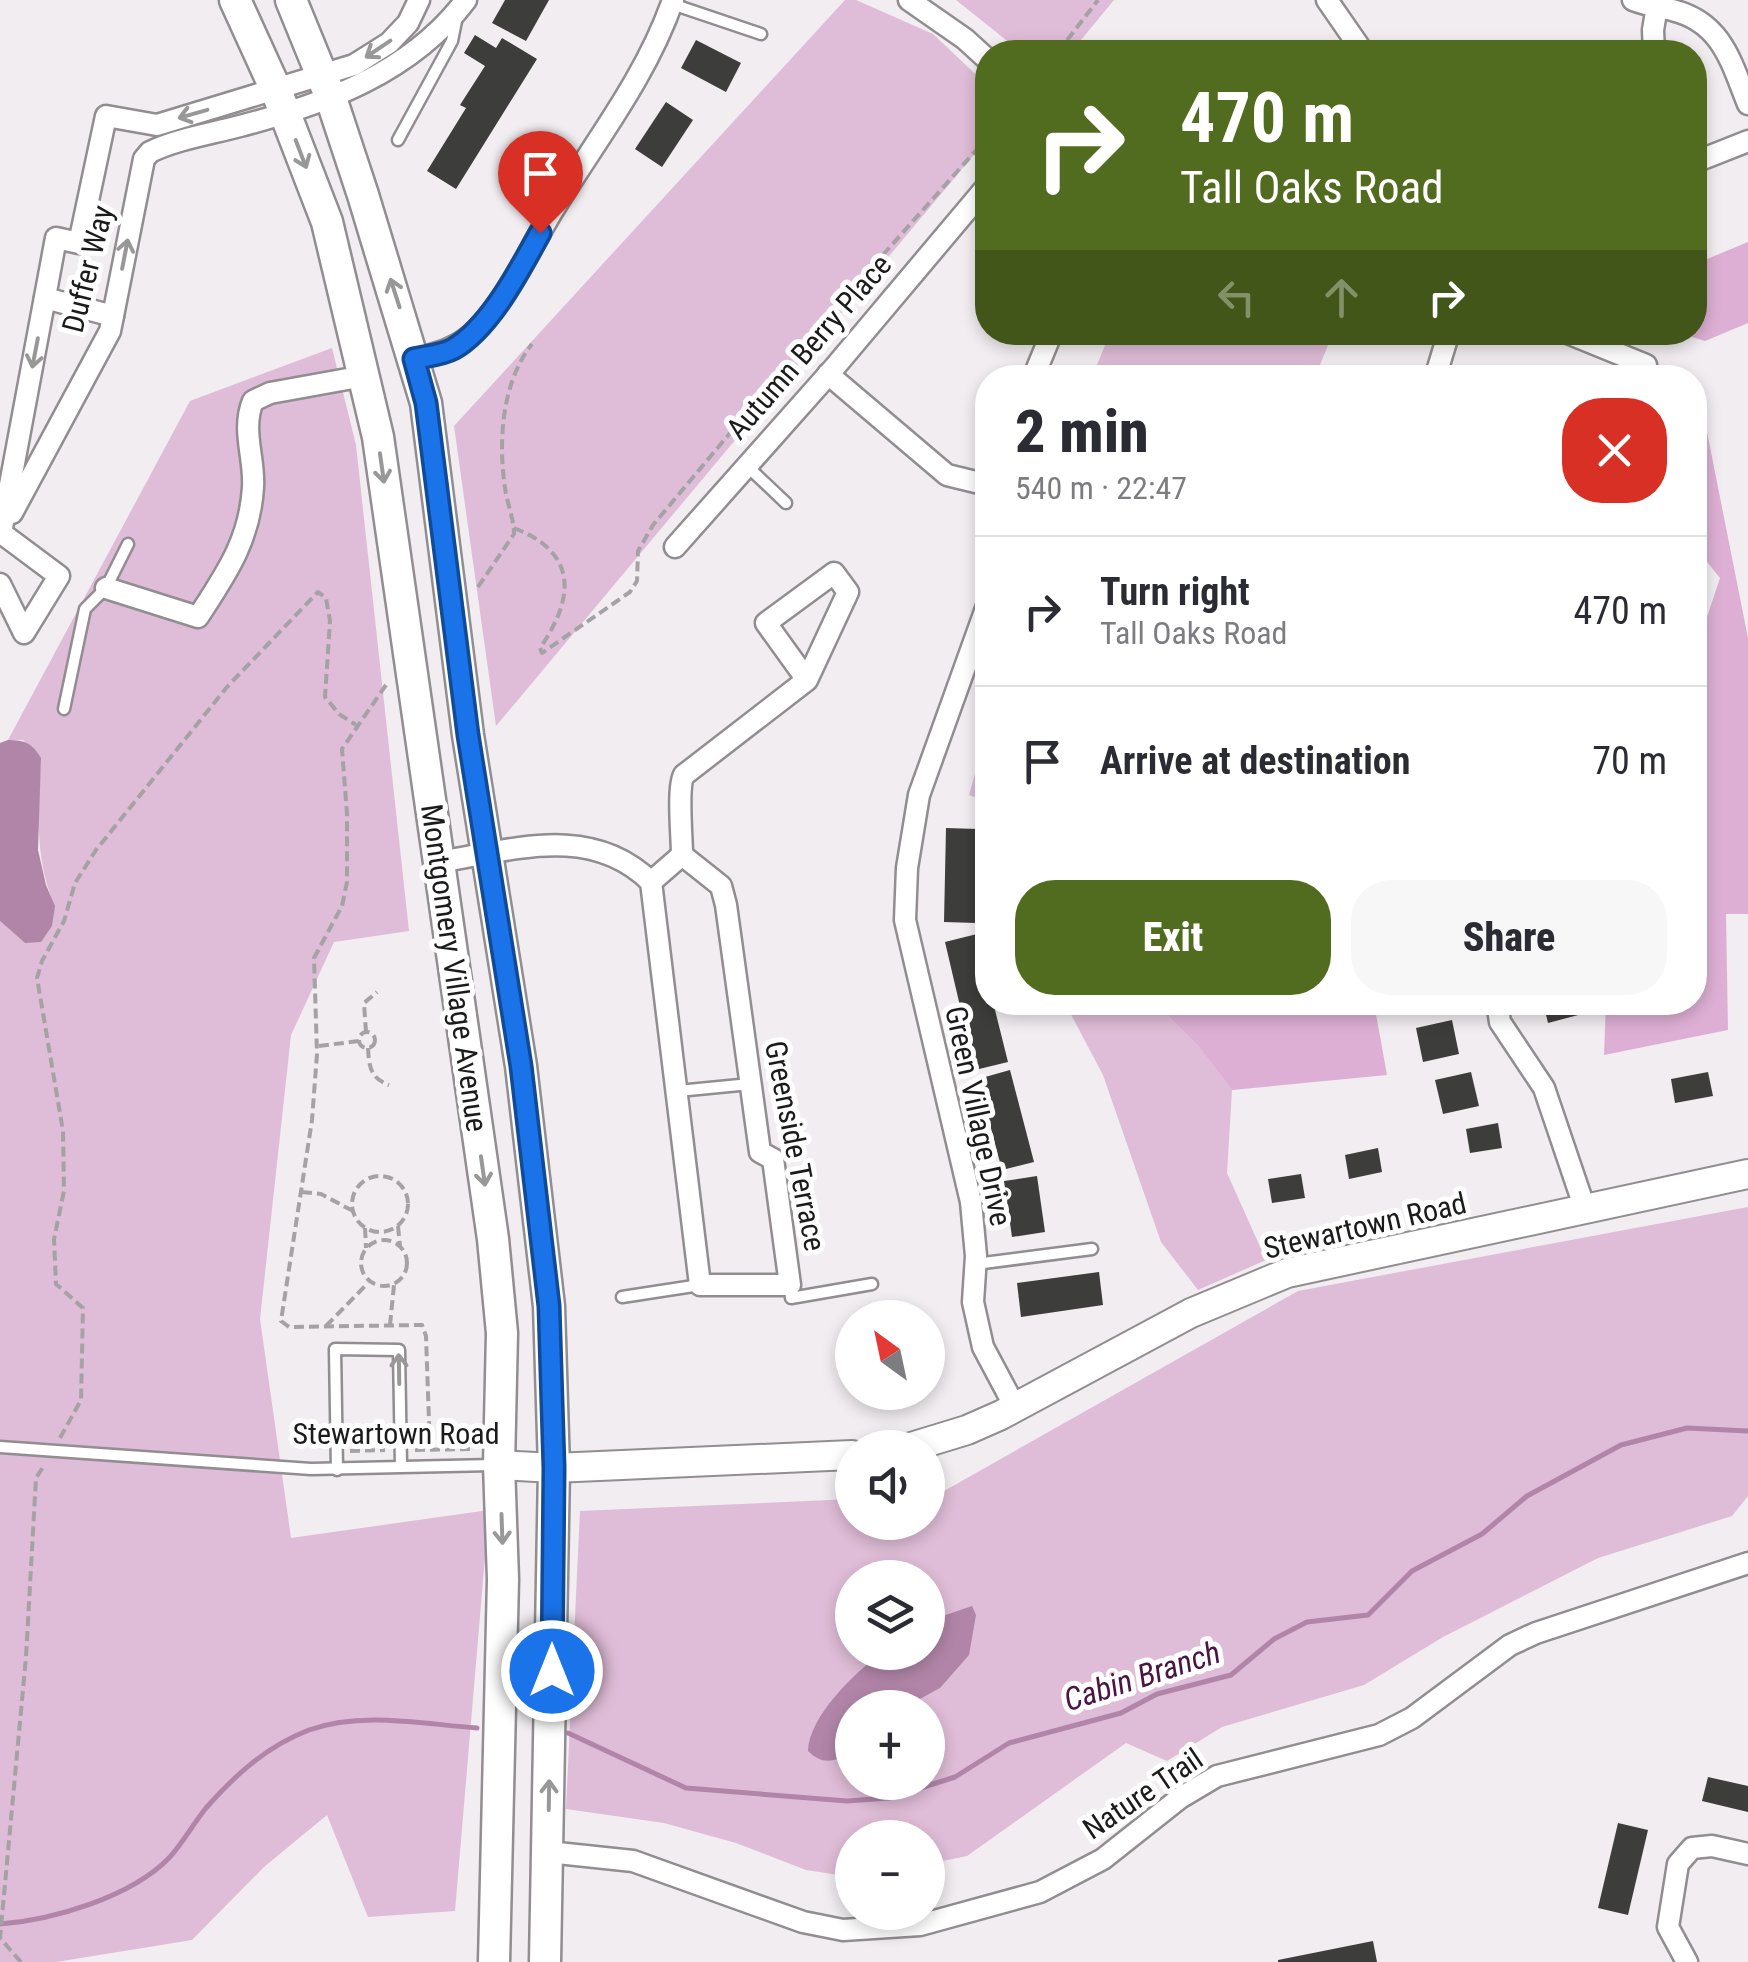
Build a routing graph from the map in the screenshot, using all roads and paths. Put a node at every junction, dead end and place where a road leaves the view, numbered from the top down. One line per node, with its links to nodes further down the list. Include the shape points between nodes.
1 (235, 0): 19 (main road, Montgomery Village Avenue)
2 (291, 0): 18 (main road, Montgomery Village Avenue)
3 (419, 0): 11 (street, Duffer Way)
4 (908, 0): 17 (street)
5 (1098, 0): 14 (path)
6 (1328, 0): 15 (street)
7 (1633, 0): 9 (street)
8 (672, 2): 12 (lane); 30 (street, via 630,92 513,282 452,350)
9 (1657, 4): 16 (street); 20 (street, via 1724,43)
10 (462, 6): 13 (street, Duffer Way); 21 (lane, via 452,41)
11 (408, 24): 13 (street); 18 (street, Duffer Way, one-way to 18)
12 (760, 34)
13 (430, 37): 18 (street, Duffer Way, via 370,82)
14 (1067, 40)
15 (1355, 40)
16 (1655, 40)
17 (975, 50)
18 (325, 86): 19 (street, Duffer Way); 30 (main road, Montgomery Village Avenue, one-way to 18)
19 (280, 102): 26 (street, Duffer Way, one-way to 26, via 157,125 106,116 79,243 56,238); 27 (street, Duffer Way, one-way to 19, via 144,159); 33 (main road, Montgomery Village Avenue, one-way to 33, via 327,222)
20 (1748, 104)
21 (398, 140)
22 (1748, 141): 24 (street)
23 (975, 151): 37 (path, via 653,526 638,551 630,592 542,654 564,603 566,578 556,557)
24 (1707, 157)
25 (975, 200): 32 (street, Autumn Berry Place)
26 (45, 298): 27 (street); 38 (street, Duffer Way, one-way to 38)
27 (113, 316): 38 (street, Duffer Way)
28 (532, 344): 37 (path, via 512,375 506,404 504,485)
29 (1597, 345): 31 (street)
30 (414, 359): 49 (main road, Montgomery Village Avenue, via 426,403)
31 (1646, 365)
32 (828, 374): 34 (street, Autumn Berry Place); 35 (street, via 946,475)
33 (364, 376): 43 (street, via 253,401 247,424 254,484 244,536 198,617); 51 (main road, Montgomery Village Avenue, one-way to 51)
34 (747, 466): 36 (lane); 40 (street, Autumn Berry Place)
35 (975, 482)
36 (786, 504)
37 (514, 528): 42 (path)
38 (1, 532): 41 (street, via 59,576 24,633)
39 (128, 544): 43 (lane)
40 (674, 547)
41 (0, 584)
42 (478, 587)
43 (106, 588): 47 (lane, via 85,609)
44 (975, 640): 71 (street, Green Village Drive, via 920,795 905,920 972,1202)
45 (808, 680): 45 (street, via 766,623 834,573 848,592); 50 (street, via 684,775)
46 (386, 685): 48 (path)
47 (64, 709)
48 (356, 725): 57 (path, via 340,760 346,894 314,958); 85 (path, via 325,697 330,621 326,598 318,592 227,687 96,850 42,961 37,978 64,1131 56,1284 84,1308 81,1400)
49 (488, 854): 51 (street); 52 (street, via 575,844 599,848); 90 (main road, Montgomery Village Avenue, via 549,1306)
50 (682, 854): 52 (street); 59 (street, Greenside Terrace, via 721,886)
51 (438, 862): 87 (main road, Montgomery Village Avenue, one-way to 87, via 502,1333)
52 (651, 882): 61 (street)
53 (377, 992): 55 (path, via 364,1003)
54 (1499, 1015): 64 (street, via 1544,1088)
55 (366, 1032): 56 (path); 58 (path, via 375,1040)
56 (359, 1041): 57 (path); 58 (path)
57 (317, 1046): 63 (path)
58 (368, 1048): 60 (path, via 371,1072)
59 (750, 1084): 61 (lane); 76 (street, Greenside Terrace, via 760,1152 772,1159)
60 (389, 1085)
61 (678, 1091): 75 (street)
62 (1748, 1174): 64 (street, Stewartown Road)
63 (302, 1192): 65 (path); 79 (path, via 281,1321 289,1327)
64 (1585, 1208): 80 (street, Stewartown Road, via 1287,1273 1191,1313)
65 (352, 1210): 66 (path, via 354,1191 364,1180 391,1177 408,1198); 67 (path)
66 (398, 1225): 67 (path, via 384,1232); 68 (path)
67 (365, 1228): 69 (path)
68 (400, 1246): 69 (path, via 383,1240); 73 (path, via 407,1269)
69 (366, 1248): 72 (path, via 361,1263)
70 (1092, 1249): 71 (lane)
71 (975, 1264): 80 (street, Green Village Drive, via 973,1302 983,1348)
72 (369, 1282): 73 (path); 79 (path)
73 (394, 1284): 78 (path)
74 (872, 1284): 76 (lane, via 791,1298)
75 (700, 1285): 76 (street, Greenside Terrace); 77 (lane)
76 (790, 1285)
77 (622, 1297)
78 (390, 1325): 79 (path); 84 (path, via 418,1324 426,1331)
79 (326, 1326)
80 (1016, 1407): 81 (street, Stewartown Road)
81 (945, 1437)
82 (0, 1446): 85 (lane, Stewartown Road)
83 (401, 1450): 84 (path); 86 (path); 86 (lane, one-way to 86, via 399,1350 335,1349); 89 (lane)
84 (430, 1450): 87 (path)
85 (53, 1451): 91 (lane, Stewartown Road); 95 (path, via 36,1478)
86 (336, 1451): 91 (lane)
87 (491, 1454): 89 (lane, Stewartown Road); 90 (street, Stewartown Road); 98 (main road, Montgomery Village Avenue, one-way to 98, via 503,1579)
88 (835, 1456): 90 (street, Stewartown Road)
89 (401, 1466): 91 (lane, Stewartown Road)
90 (554, 1468): 93 (main road, Montgomery Village Avenue, one-way to 90)
91 (337, 1470)
92 (1748, 1563): 93 (street, Nature Trail, via 1536,1633 1379,1735 1217,1776 1103,1858 1040,1892 920,1925 843,1930 803,1922 633,1860)
93 (548, 1852): 99 (main road, Montgomery Village Avenue)
94 (1748, 1854): 100 (street, via 1692,1848 1678,1864 1668,1926)
95 (2, 1913): 96 (path)
96 (0, 1938): 97 (path)
97 (21, 1962)
98 (494, 1962)
99 (545, 1962)
100 (1688, 1962)

